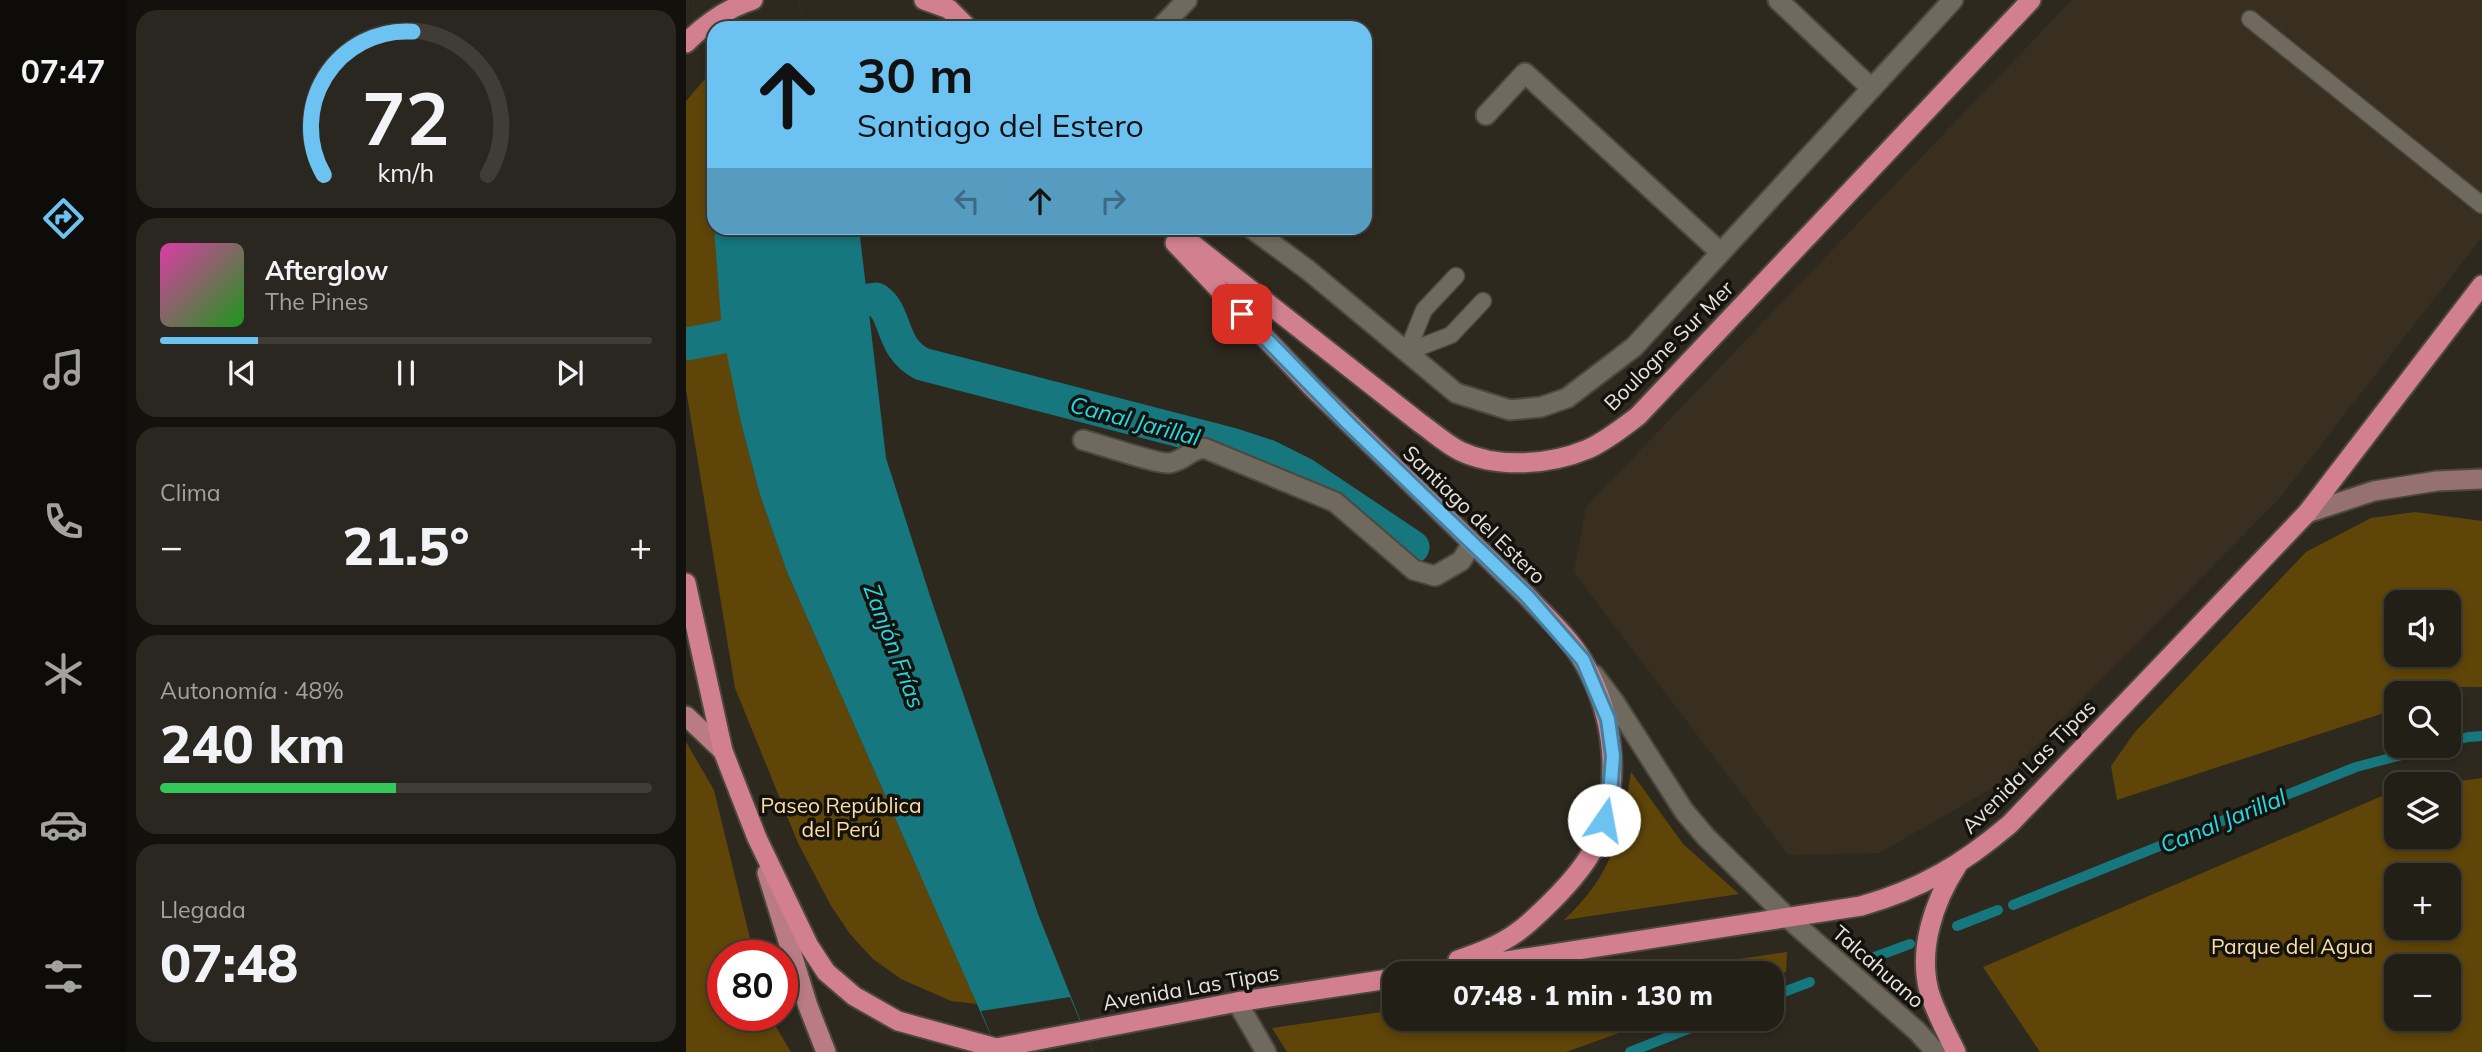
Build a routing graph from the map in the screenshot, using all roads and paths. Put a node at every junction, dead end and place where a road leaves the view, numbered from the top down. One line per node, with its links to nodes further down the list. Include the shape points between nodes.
1 (754, 0): 9 (highway)
2 (924, 0): 7 (highway)
3 (1187, 0): 11 (street)
4 (1778, 0): 14 (street)
5 (1952, 0): 14 (street, Boulogne Sur Mer)
6 (2031, 0): 18 (highway, Boulogne Sur Mer, via 1638,416 1600,442 1567,456 1500,462 1461,451)
7 (945, 5): 10 (highway)
8 (2250, 19): 16 (lane)
9 (715, 21)
10 (961, 21)
11 (1167, 21)
12 (707, 26): 13 (highway)
13 (692, 37)
14 (1871, 88): 20 (street, Boulogne Sur Mer)
15 (1486, 115): 20 (street, via 1525,73)
16 (2482, 205)
17 (1168, 235): 28 (highway, Santiago del Estero, via 1313,388)
18 (1181, 235)
19 (1260, 235): 24 (street)
20 (1720, 252): 24 (street, Boulogne Sur Mer, via 1634,347 1567,398 1541,407 1510,410 1455,393)
21 (1456, 275): 24 (lane, via 1424,310)
22 (2482, 285): 27 (highway, Avenida Las Tipas)
23 (1483, 301): 24 (lane, via 1451,335)
24 (1407, 352)
25 (1083, 440): 28 (street, via 1167,463 1204,448 1335,502 1414,570 1435,576 1461,561)
26 (2482, 479): 27 (main road, via 2374,491)
27 (2306, 513): 34 (highway, Avenida Las Tipas, via 2010,824)
28 (1472, 544): 30 (highway, Santiago del Estero, via 1527,596)
29 (686, 583): 32 (highway)
30 (1583, 660): 35 (street, Santiago del Estero, via 1684,811); 36 (highway, Avenida Las Tipas, via 1608,719 1613,756 1610,794 1594,848 1531,922 1496,945)
31 (686, 716): 32 (main road)
32 (723, 751): 33 (highway)
33 (757, 838): 40 (highway, via 826,972 853,996 898,1021); 41 (main road, via 811,1015)
34 (1959, 864): 35 (highway, Avenida Las Tipas, via 1897,895); 44 (highway, via 1936,907 1926,970 1929,992)
35 (1788, 918): 37 (highway, Avenida Las Tipas); 43 (street, Talcahuano)
36 (1456, 961)
37 (1505, 961)
38 (1382, 980): 39 (highway, Avenida Las Tipas)
39 (1237, 1002): 40 (highway, Avenida Las Tipas); 42 (street)
40 (995, 1050)
41 (827, 1052)
42 (1266, 1052)
43 (1936, 1052)
44 (1956, 1052)

